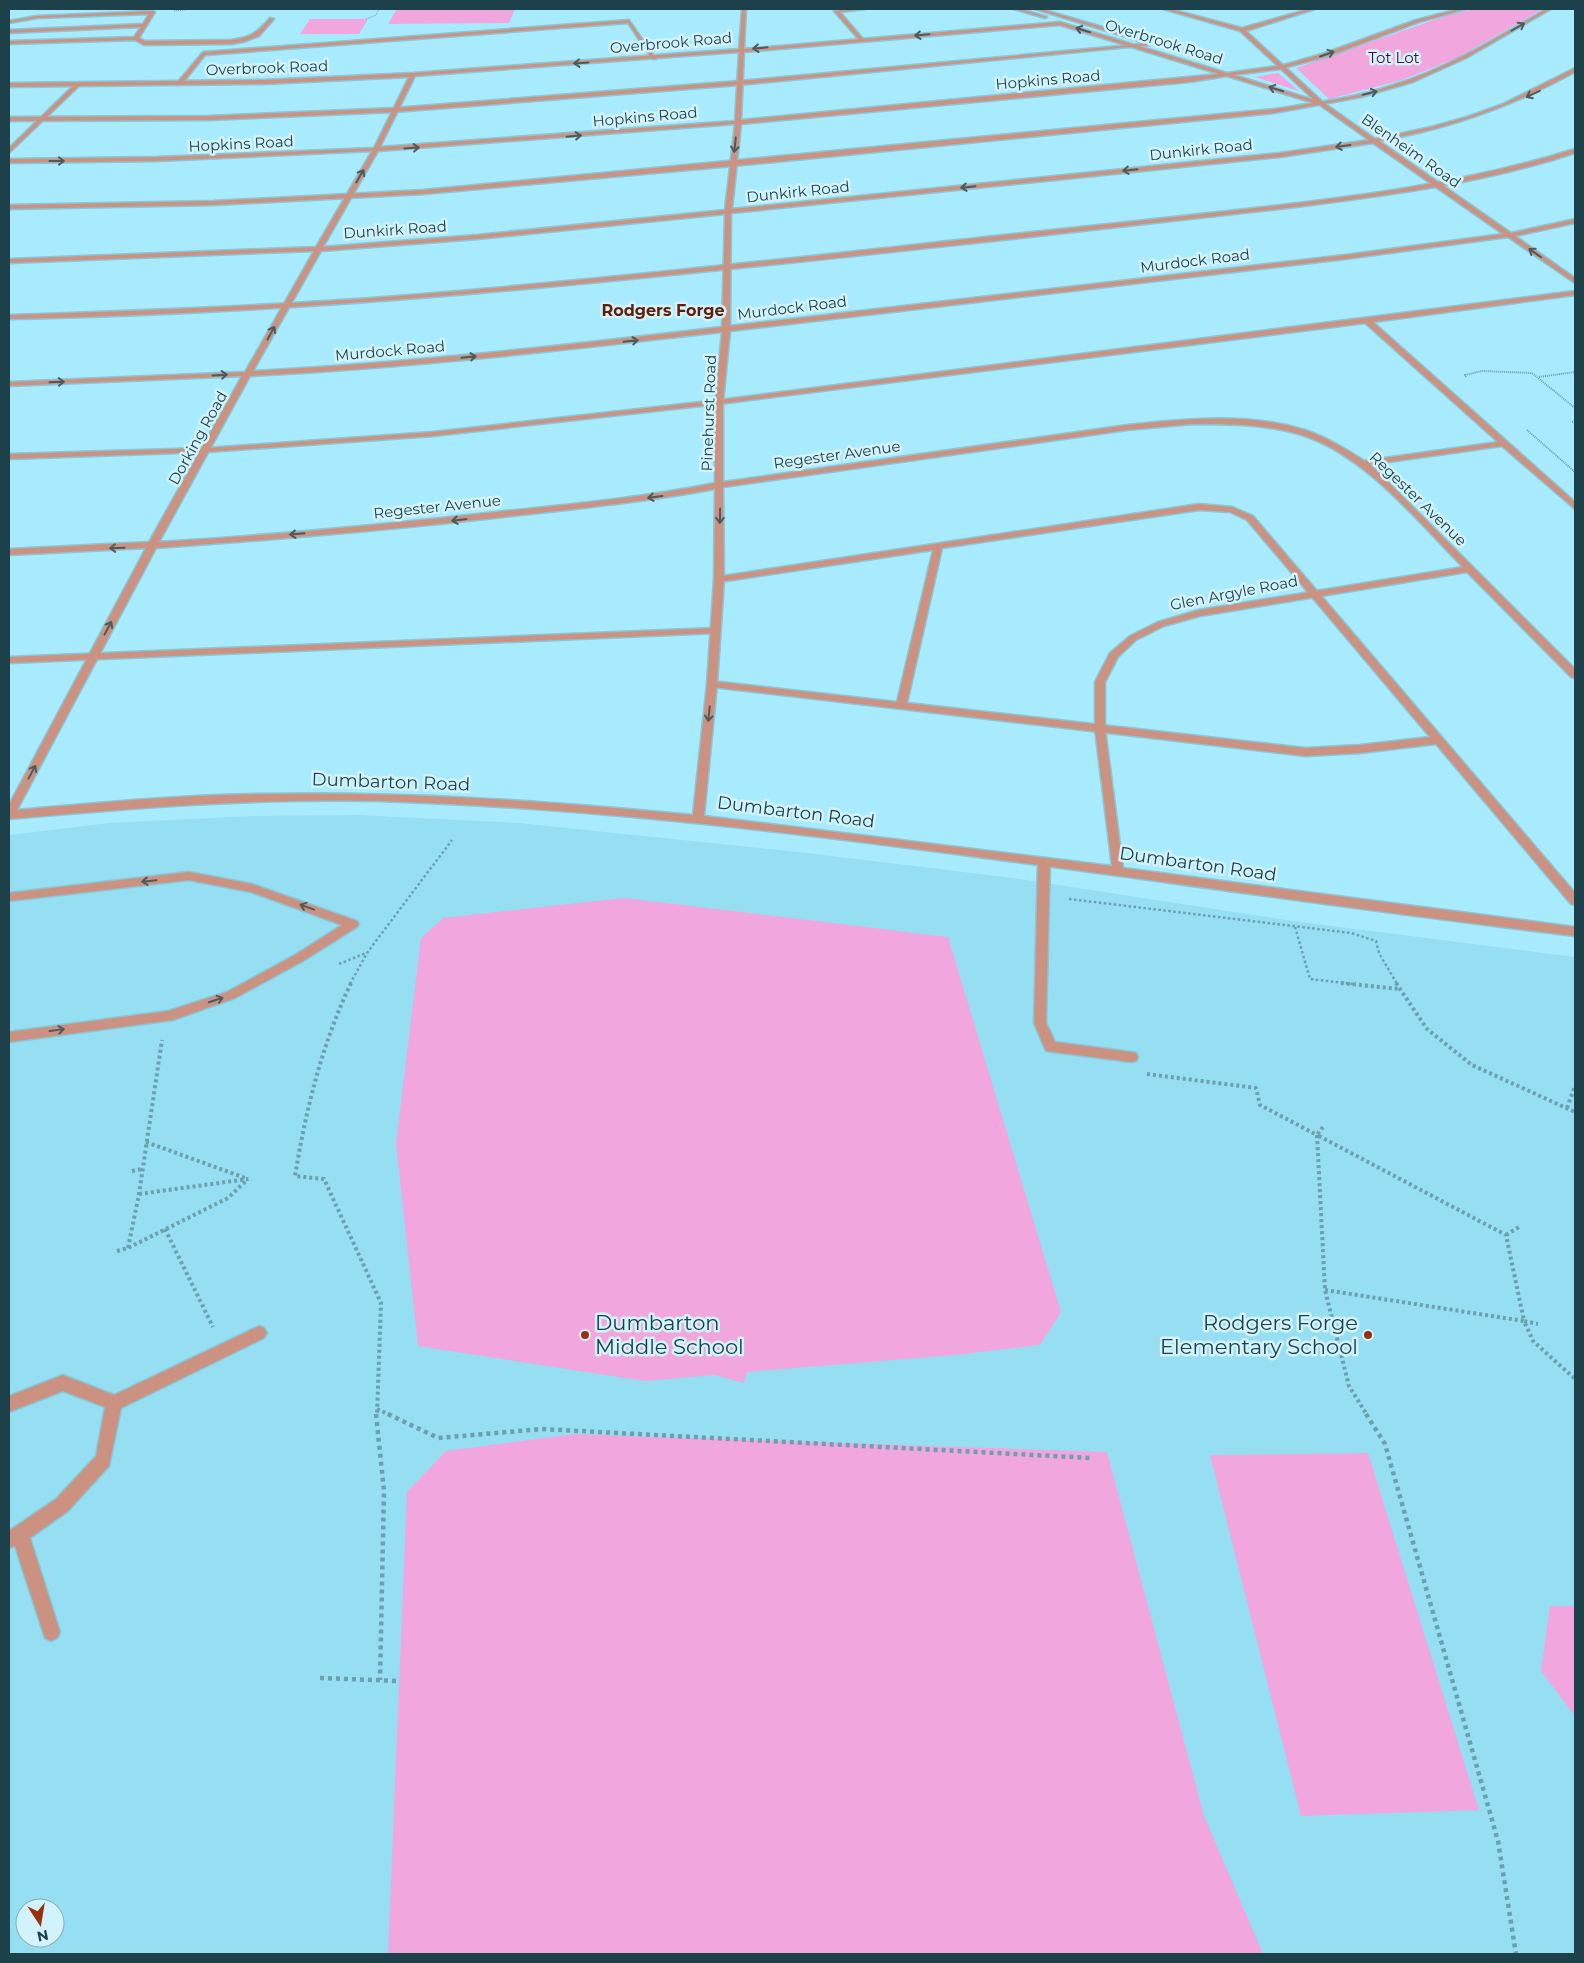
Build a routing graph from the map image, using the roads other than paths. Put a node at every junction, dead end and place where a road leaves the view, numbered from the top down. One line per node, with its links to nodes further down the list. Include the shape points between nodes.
1 (45, 9): 10 (street)
2 (744, 9): 22 (street, Pinehurst Road)
3 (863, 9): 18 (street, via 836,11)
4 (1016, 9): 13 (street)
5 (1037, 9): 21 (street, via 1138,39 1147,45)
6 (1165, 9): 15 (street, Blenheim Road)
7 (1313, 9): 15 (street)
8 (1464, 9): 25 (street, Hopkins Road, one-way to 8, via 1303,63)
9 (1549, 9): 33 (street, one-way to 9, via 1411,81 1477,50)
10 (37, 17): 12 (street); 14 (street, via 153,12)
11 (272, 19): 19 (street, via 252,38)
12 (9, 22)
13 (1060, 23): 18 (street, Overbrook Road, one-way to 18); 21 (street, Overbrook Road, one-way to 13)
14 (144, 25): 16 (street); 17 (street)
15 (1242, 30): 25 (street, Blenheim Road)
16 (9, 31)
17 (136, 38): 19 (street, via 144,43); 20 (street)
18 (861, 40): 22 (street, Overbrook Road, one-way to 22)
19 (214, 43): 23 (street)
20 (9, 44)
21 (1138, 47): 28 (street, Overbrook Road); 29 (street)
22 (741, 50): 24 (street, Overbrook Road); 29 (street, Pinehurst Road)
23 (203, 54): 24 (street, via 629,21); 30 (street)
24 (654, 58): 27 (street, Overbrook Road, one-way to 27)
25 (1280, 67): 28 (street, Hopkins Road); 33 (street, Blenheim Road)
26 (1575, 70): 38 (street, Dunkirk Road, one-way to 38, via 1506,105 1428,131)
27 (413, 75): 30 (street, Overbrook Road); 34 (street, Dorking Road)
28 (1230, 75): 33 (street, Overbrook Road, one-way to 28); 37 (street, Hopkins Road)
29 (739, 83): 34 (street); 37 (street, Pinehurst Road)
30 (180, 84): 32 (street, Overbrook Road)
31 (9, 85): 32 (street, Overbrook Road)
32 (77, 85): 36 (street)
33 (1322, 104): 38 (street, Blenheim Road); 43 (street, via 1206,119)
34 (394, 110): 36 (street, via 208,118); 40 (street, Dorking Road)
35 (9, 119): 36 (street)
36 (42, 119): 39 (street)
37 (738, 122): 40 (street, Hopkins Road, one-way to 37); 43 (street, Pinehurst Road, one-way to 43)
38 (1374, 142): 44 (street, Blenheim Road); 47 (street, Dunkirk Road, one-way to 47, via 1280,155)
39 (9, 151)
40 (375, 151): 42 (street, Hopkins Road, one-way to 40, via 185,160); 45 (street, Dorking Road, one-way to 40)
41 (1575, 151): 44 (street)
42 (9, 161)
43 (733, 164): 45 (street); 47 (street, Pinehurst Road)
44 (1439, 185): 49 (street, Blenheim Road); 52 (street, via 1313,203)
45 (348, 196): 46 (street, via 214,203); 50 (street, Dorking Road)
46 (9, 207)
47 (728, 212): 50 (street, Dunkirk Road); 52 (street, Pinehurst Road)
48 (1575, 221): 49 (street, Murdock Road)
49 (1510, 235): 53 (street, Blenheim Road, one-way to 49); 58 (street, Murdock Road)
50 (319, 249): 51 (street, Dunkirk Road); 55 (street, Dorking Road)
51 (9, 261)
52 (727, 267): 55 (street, via 474,293); 58 (street, Pinehurst Road)
53 (1575, 281)
54 (1575, 293): 57 (street)
55 (285, 307): 56 (street); 59 (street, Dorking Road, one-way to 55)
56 (9, 317)
57 (1367, 321): 61 (street); 62 (street)
58 (726, 330): 59 (street, Murdock Road, one-way to 58, via 391,365); 61 (street, Pinehurst Road)
59 (249, 374): 60 (street, Murdock Road, one-way to 59); 63 (street, Dorking Road)
60 (9, 384)
61 (720, 402): 63 (street, via 433,434); 66 (street, Pinehurst Road)
62 (1505, 443): 65 (street); 67 (street)
63 (207, 450): 64 (street); 68 (street, Dorking Road)
64 (9, 458)
65 (1363, 464): 66 (street, Regester Avenue, via 1341,449 1294,430 1238,421 1211,421 1158,424); 71 (street, Regester Avenue)
66 (720, 485): 68 (street, Regester Avenue, one-way to 68, via 676,494 439,522); 72 (street, Pinehurst Road, one-way to 72)
67 (1575, 506)
68 (152, 546): 70 (street, Regester Avenue, one-way to 70); 75 (street, Dorking Road, one-way to 68)
69 (938, 546): 72 (street); 73 (street, via 1199,507 1226,508 1250,518); 79 (street)
70 (9, 552)
71 (1470, 569): 73 (street, Glen Argyle Road); 77 (street, Regester Avenue)
72 (719, 579): 74 (street, Pinehurst Road)
73 (1314, 593): 80 (street, Glen Argyle Road, via 1199,613 1161,624 1133,638 1114,654 1100,682); 81 (street)
74 (715, 632): 75 (street); 78 (street, Pinehurst Road)
75 (94, 656): 76 (street); 82 (street, Dorking Road, one-way to 75)
76 (9, 660)
77 (1575, 675)
78 (712, 684): 79 (street); 83 (street, Pinehurst Road, one-way to 83)
79 (901, 706): 80 (street)
80 (1100, 729): 81 (street, via 1306,752); 85 (street, Glen Argyle Road)
81 (1438, 740): 87 (street)
82 (9, 815): 83 (street, Dumbarton Road, via 167,800 304,797 466,802)
83 (698, 818): 84 (street, Dumbarton Road)
84 (1044, 862): 85 (street, Dumbarton Road); 90 (street, via 1040,1023 1051,1047)
85 (1118, 871): 88 (street, Dumbarton Road)
86 (9, 897): 89 (street, one-way to 86, via 168,1016 231,995 353,924 252,888 189,876)
87 (1575, 901)
88 (1575, 932)
89 (9, 1037)
90 (1131, 1057)
91 (259, 1333): 92 (street)
92 (114, 1403): 93 (street, via 64,1383); 94 (street, via 104,1460 62,1505)
93 (9, 1404)
94 (14, 1538): 95 (street)
95 (51, 1632)

